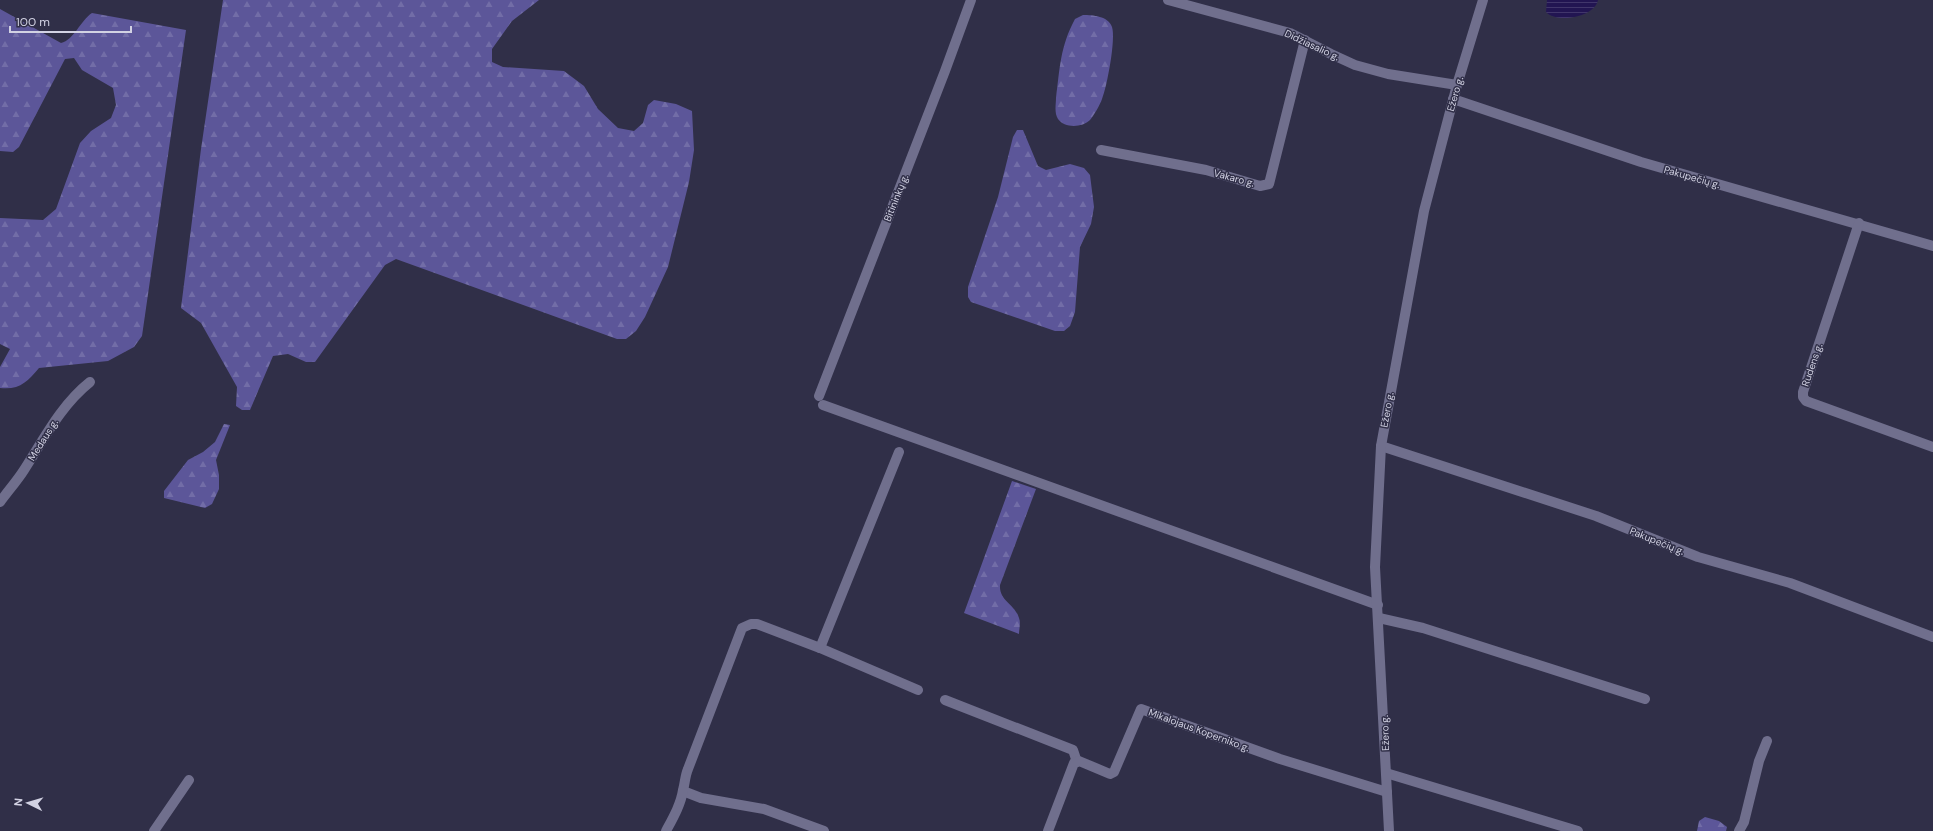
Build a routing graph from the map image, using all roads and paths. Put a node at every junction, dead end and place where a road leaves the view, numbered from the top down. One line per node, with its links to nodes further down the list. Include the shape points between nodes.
1 (971, 0): 15 (street, Bitininkų g., via 821,401)
2 (1168, 0): 4 (street, Didžiasalio g., via 1290,33)
3 (1483, 0): 5 (street, Ežero g.)
4 (1305, 40): 5 (street, Didžiasalio g., via 1355,65 1388,74); 7 (street, Vakaro g., via 1269,184 1260,186 1206,170)
5 (1457, 84): 6 (street, Ežero g.)
6 (1454, 99): 8 (street, Pakupečių g., via 1641,162); 11 (street, Ežero g., via 1424,210)
7 (1101, 150)
8 (1859, 223): 9 (street, Pakupečių g.); 12 (street, Rudens g., via 1805,384 1803,397 1806,401)
9 (1933, 246)
10 (90, 382): 14 (street, Medaus g., via 76,394 60,414 23,472)
11 (1381, 446): 15 (street, Ežero g., via 1376,537); 17 (street, Pakupečių g., via 1596,516 1698,557 1790,583)
12 (1933, 447)
13 (899, 452): 18 (street)
14 (0, 502)
15 (1378, 605): 16 (street, Ežero g.)
16 (1379, 618): 20 (street, via 1423,628); 24 (street, Ežero g.)
17 (1933, 637)
18 (820, 648): 19 (street); 26 (street, via 757,624 742,628 684,778)
19 (918, 690)
20 (1645, 698)
21 (945, 700): 23 (street, via 1073,750)
22 (1767, 741): 34 (street, via 1759,761 1744,822)
23 (1076, 762): 27 (street, Mikalojaus Koperniko g., via 1110,774 1114,772 1141,709); 31 (street)
24 (1386, 773): 27 (street, Ežero g.); 33 (street)
25 (190, 780): 28 (street)
26 (683, 791): 29 (street); 30 (street, via 701,798 764,809)
27 (1387, 792): 32 (street, Ežero g.)
28 (154, 831)
29 (666, 831)
30 (824, 831)
31 (1048, 831)
32 (1389, 831)
33 (1578, 831)
34 (1739, 831)

